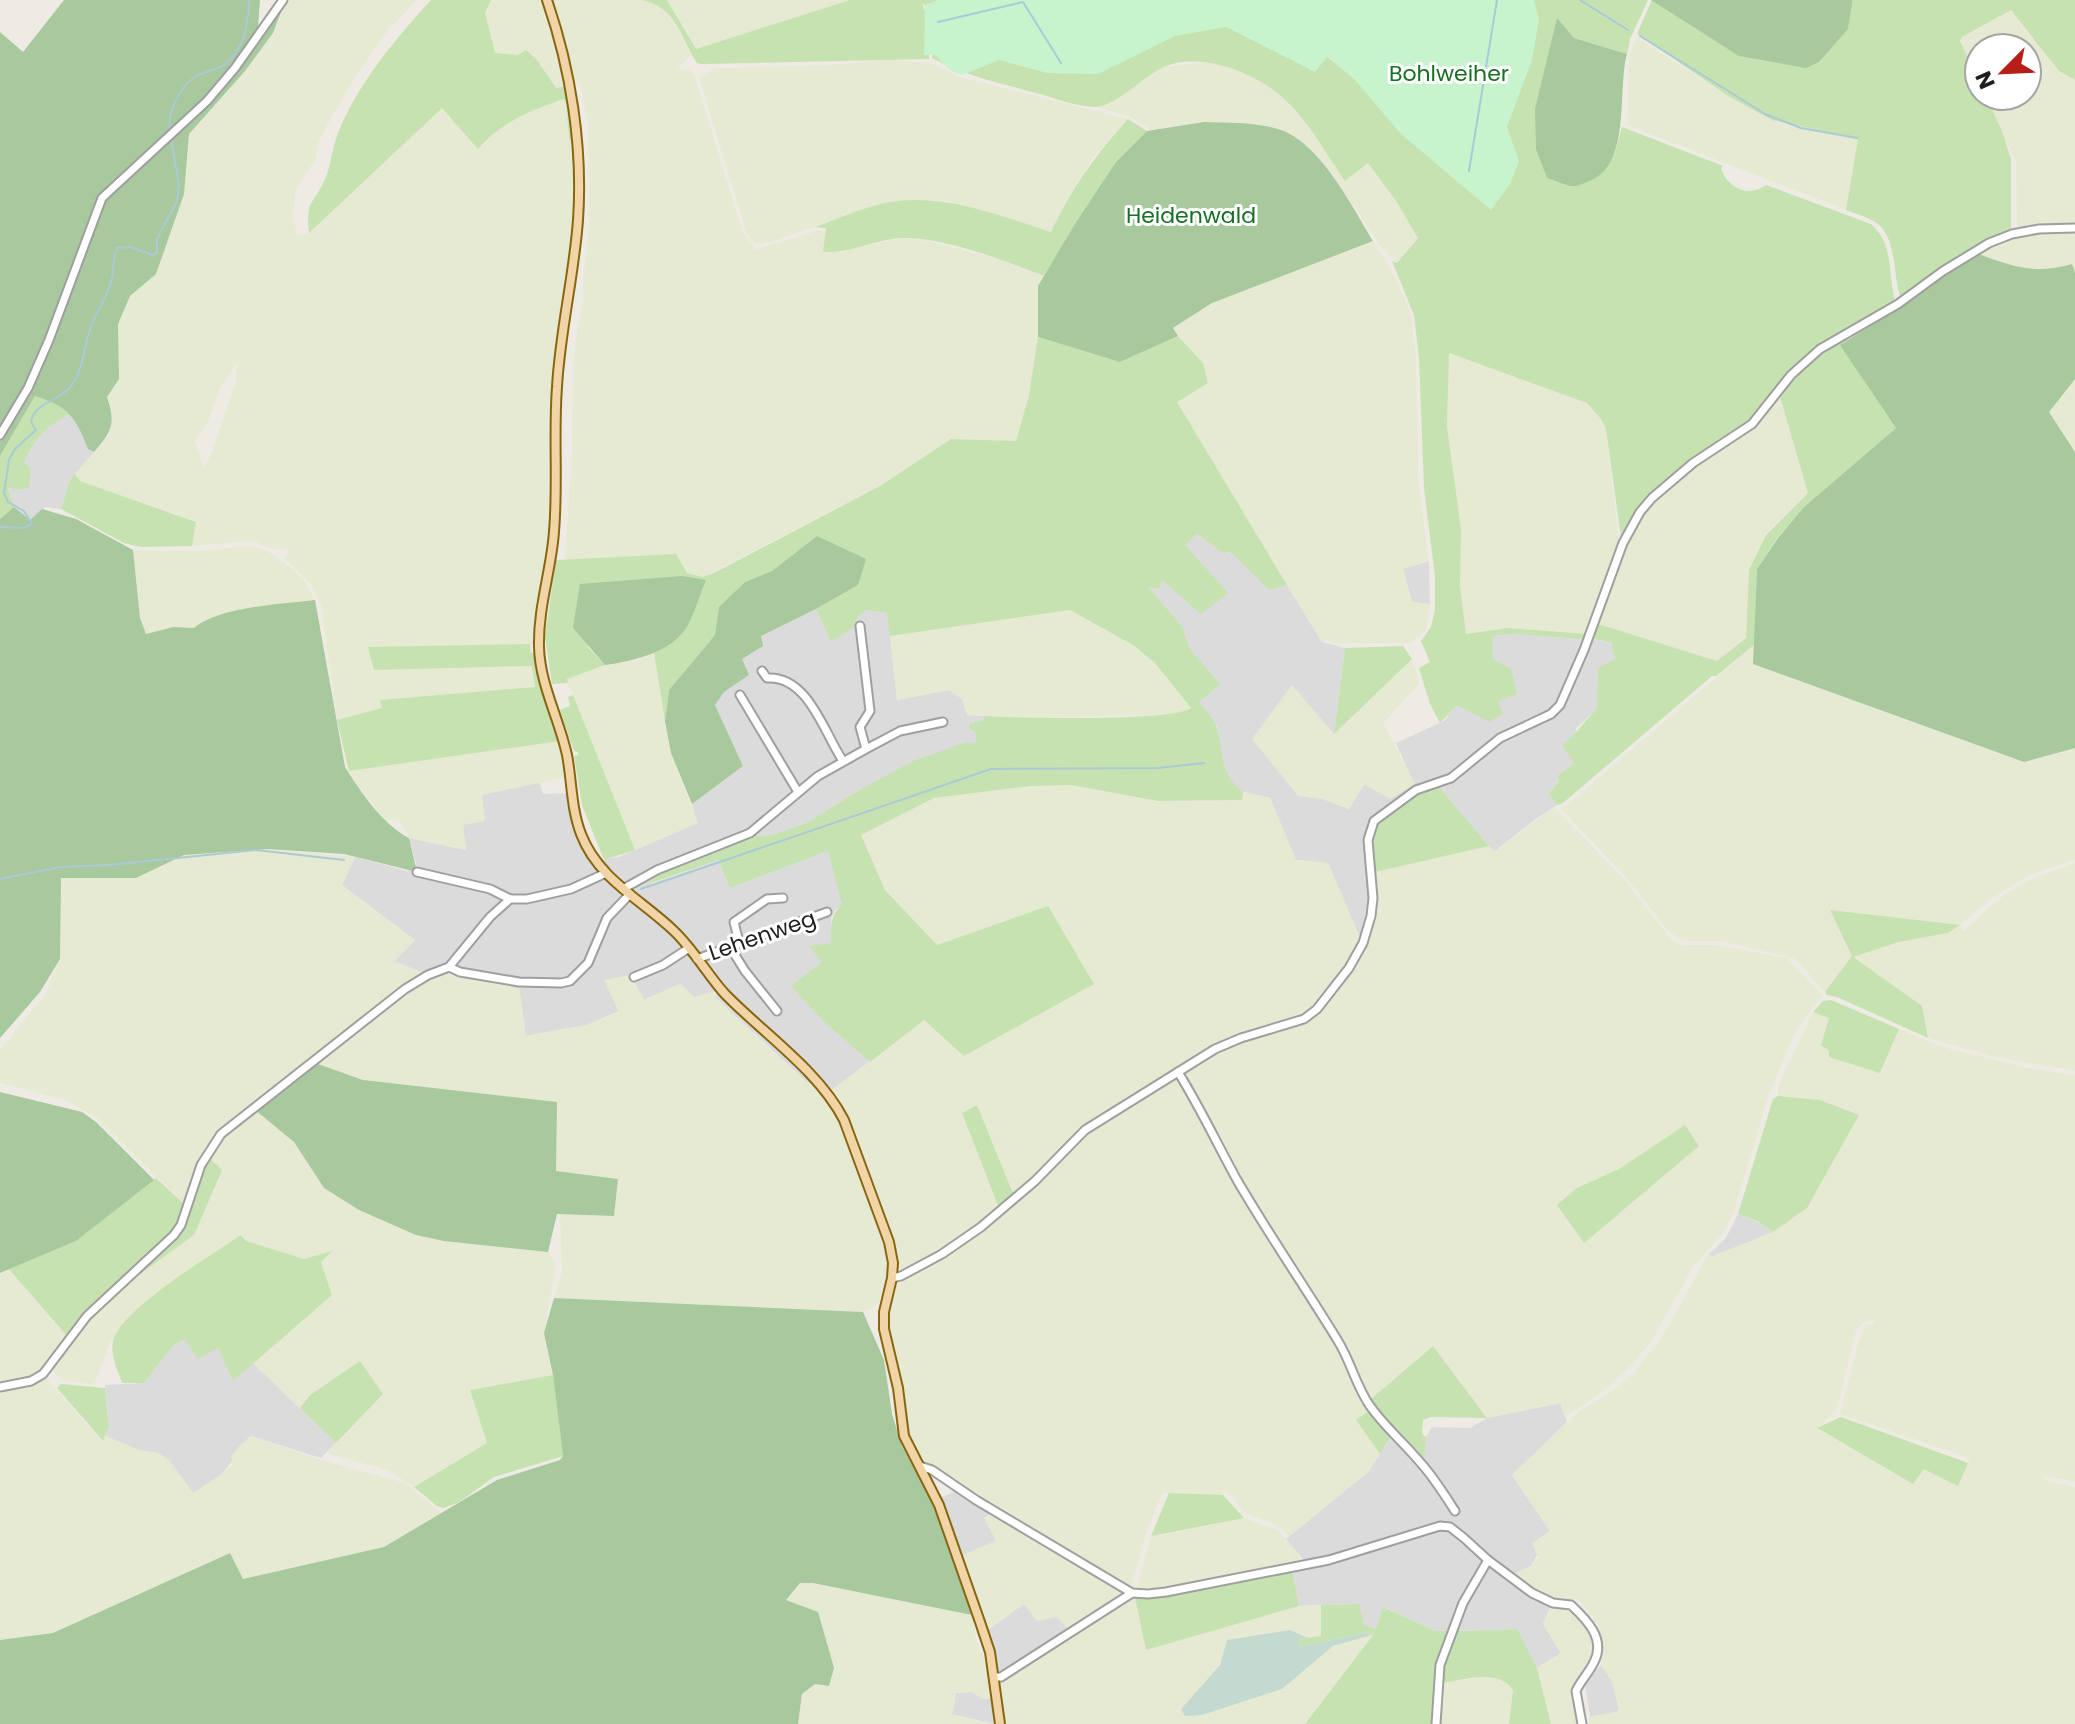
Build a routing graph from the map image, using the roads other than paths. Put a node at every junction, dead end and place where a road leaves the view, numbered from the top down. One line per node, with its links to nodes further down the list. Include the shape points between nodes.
1 (283, 0): 4 (street, via 207,101 102,198 49,340)
2 (547, 0): 13 (main road, via 572,103 578,222 559,365 553,545 539,637 545,689 566,751 580,831)
3 (2075, 228): 25 (street, via 2039,229 1989,243 1820,349 1752,424 1652,498 1623,543 1560,705 1500,738 1451,778 1416,790 1374,821 1368,840 1373,898 1363,943 1317,1009 1304,1019 1228,1044)
4 (0, 435)
5 (860, 626): 9 (street, via 870,711 860,727)
6 (762, 671): 10 (street, via 807,698)
7 (740, 695): 11 (street)
8 (943, 722): 9 (street, via 900,731)
9 (866, 749): 10 (street)
10 (843, 761): 11 (street)
11 (798, 792): 14 (street, via 750,833 657,870)
12 (417, 872): 16 (street, via 490,889)
13 (606, 873): 14 (main road); 16 (street, via 571,889)
14 (626, 892): 20 (main road); 22 (street, via 607,918 588,963 570,981 519,982)
15 (783, 898): 18 (street, via 767,899 735,920)
16 (510, 899): 22 (street)
17 (827, 912): 18 (street, Lehenweg)
18 (739, 942): 19 (street, Lehenweg)
19 (730, 947): 21 (street, Lehenweg); 24 (street)
20 (689, 948): 21 (main road); 23 (street)
21 (697, 959): 26 (main road, via 829,1095 844,1120 889,1242)
22 (449, 967): 27 (street, via 405,989 221,1134 201,1165 174,1235 95,1308 43,1374)
23 (634, 977)
24 (777, 1011)
25 (1178, 1072): 26 (street, via 1085,1130 981,1227 942,1254); 29 (street, via 1340,1344 1360,1390)
26 (892, 1278): 28 (main road, via 884,1312 886,1345 904,1436)
27 (0, 1387)
28 (920, 1466): 31 (street); 32 (main road, via 946,1522)
29 (1455, 1511)
30 (1488, 1560): 31 (street, via 1450,1527 1440,1526 1329,1560 1166,1592); 34 (street, via 1463,1603 1440,1665); 35 (street, via 1543,1599 1571,1605 1592,1628 1598,1650 1576,1691)
31 (1132, 1593): 32 (street)
32 (994, 1677): 33 (main road)
33 (1000, 1724)
34 (1436, 1724)
35 (1582, 1724)

